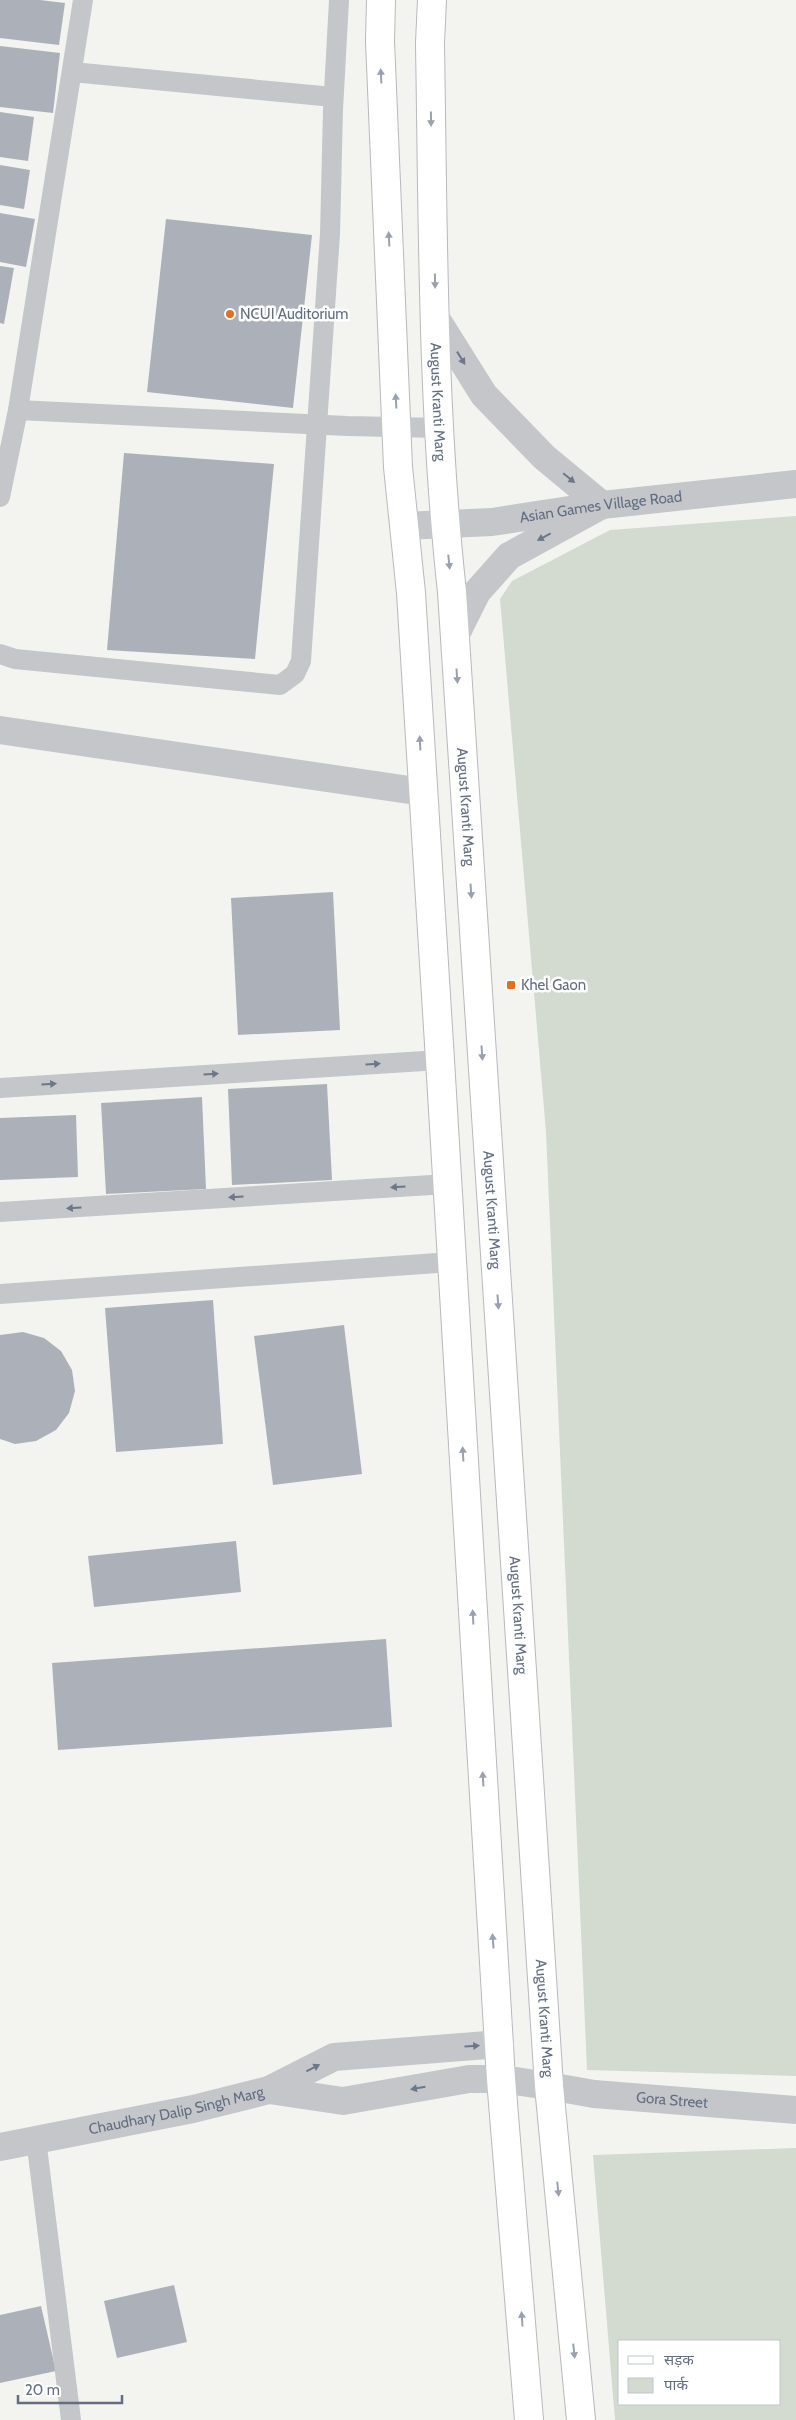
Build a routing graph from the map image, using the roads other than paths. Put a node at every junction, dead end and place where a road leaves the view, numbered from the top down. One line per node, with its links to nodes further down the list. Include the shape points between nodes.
1 (83, 0): 5 (lane)
2 (339, 0): 6 (lane)
3 (381, 0): 10 (main road, one-way to 3, via 380,41)
4 (432, 0): 7 (main road, August Kranti Marg, one-way to 7)
5 (72, 72): 6 (lane); 8 (lane)
6 (334, 97): 9 (lane, via 330,234)
7 (435, 317): 11 (main road, August Kranti Marg); 14 (street, one-way to 14, via 484,395 544,457)
8 (18, 410): 9 (lane); 13 (lane)
9 (316, 425): 10 (lane); 18 (lane, via 301,661 295,674 280,684 15,659)
10 (397, 428): 11 (lane); 16 (main road)
11 (440, 428): 15 (main road, August Kranti Marg)
12 (796, 484): 14 (street, Asian Games Village Road)
13 (0, 496)
14 (602, 505): 15 (street, Asian Games Village Road, via 492,522); 17 (street, one-way to 17, via 509,556 477,592)
15 (444, 525): 16 (street, Asian Games Village Road); 17 (main road, August Kranti Marg, one-way to 17)
16 (404, 526): 20 (main road, one-way to 16)
17 (455, 636): 29 (main road, August Kranti Marg, one-way to 29)
18 (0, 654)
19 (0, 730): 20 (street)
20 (423, 792): 21 (main road)
21 (440, 1060): 22 (lane, one-way to 21); 23 (main road)
22 (0, 1088)
23 (447, 1184): 24 (lane, one-way to 24); 25 (main road)
24 (0, 1212)
25 (452, 1262): 26 (lane); 27 (main road, one-way to 25)
26 (0, 1294)
27 (500, 2044): 28 (main road); 30 (street, one-way to 27, via 334,2057)
28 (501, 2080): 29 (street, Chaudhary Dalip Singh Marg); 30 (street, Chaudhary Dalip Singh Marg, one-way to 30, via 469,2080 343,2101); 35 (main road, one-way to 28)
29 (549, 2086): 31 (street, Gora Street, via 594,2094); 36 (main road, August Kranti Marg, one-way to 36)
30 (269, 2090): 32 (street, Chaudhary Dalip Singh Marg, via 193,2109)
31 (796, 2110)
32 (36, 2139): 33 (street, Chaudhary Dalip Singh Marg); 34 (lane)
33 (0, 2147)
34 (71, 2420)
35 (530, 2420)
36 (581, 2420)

